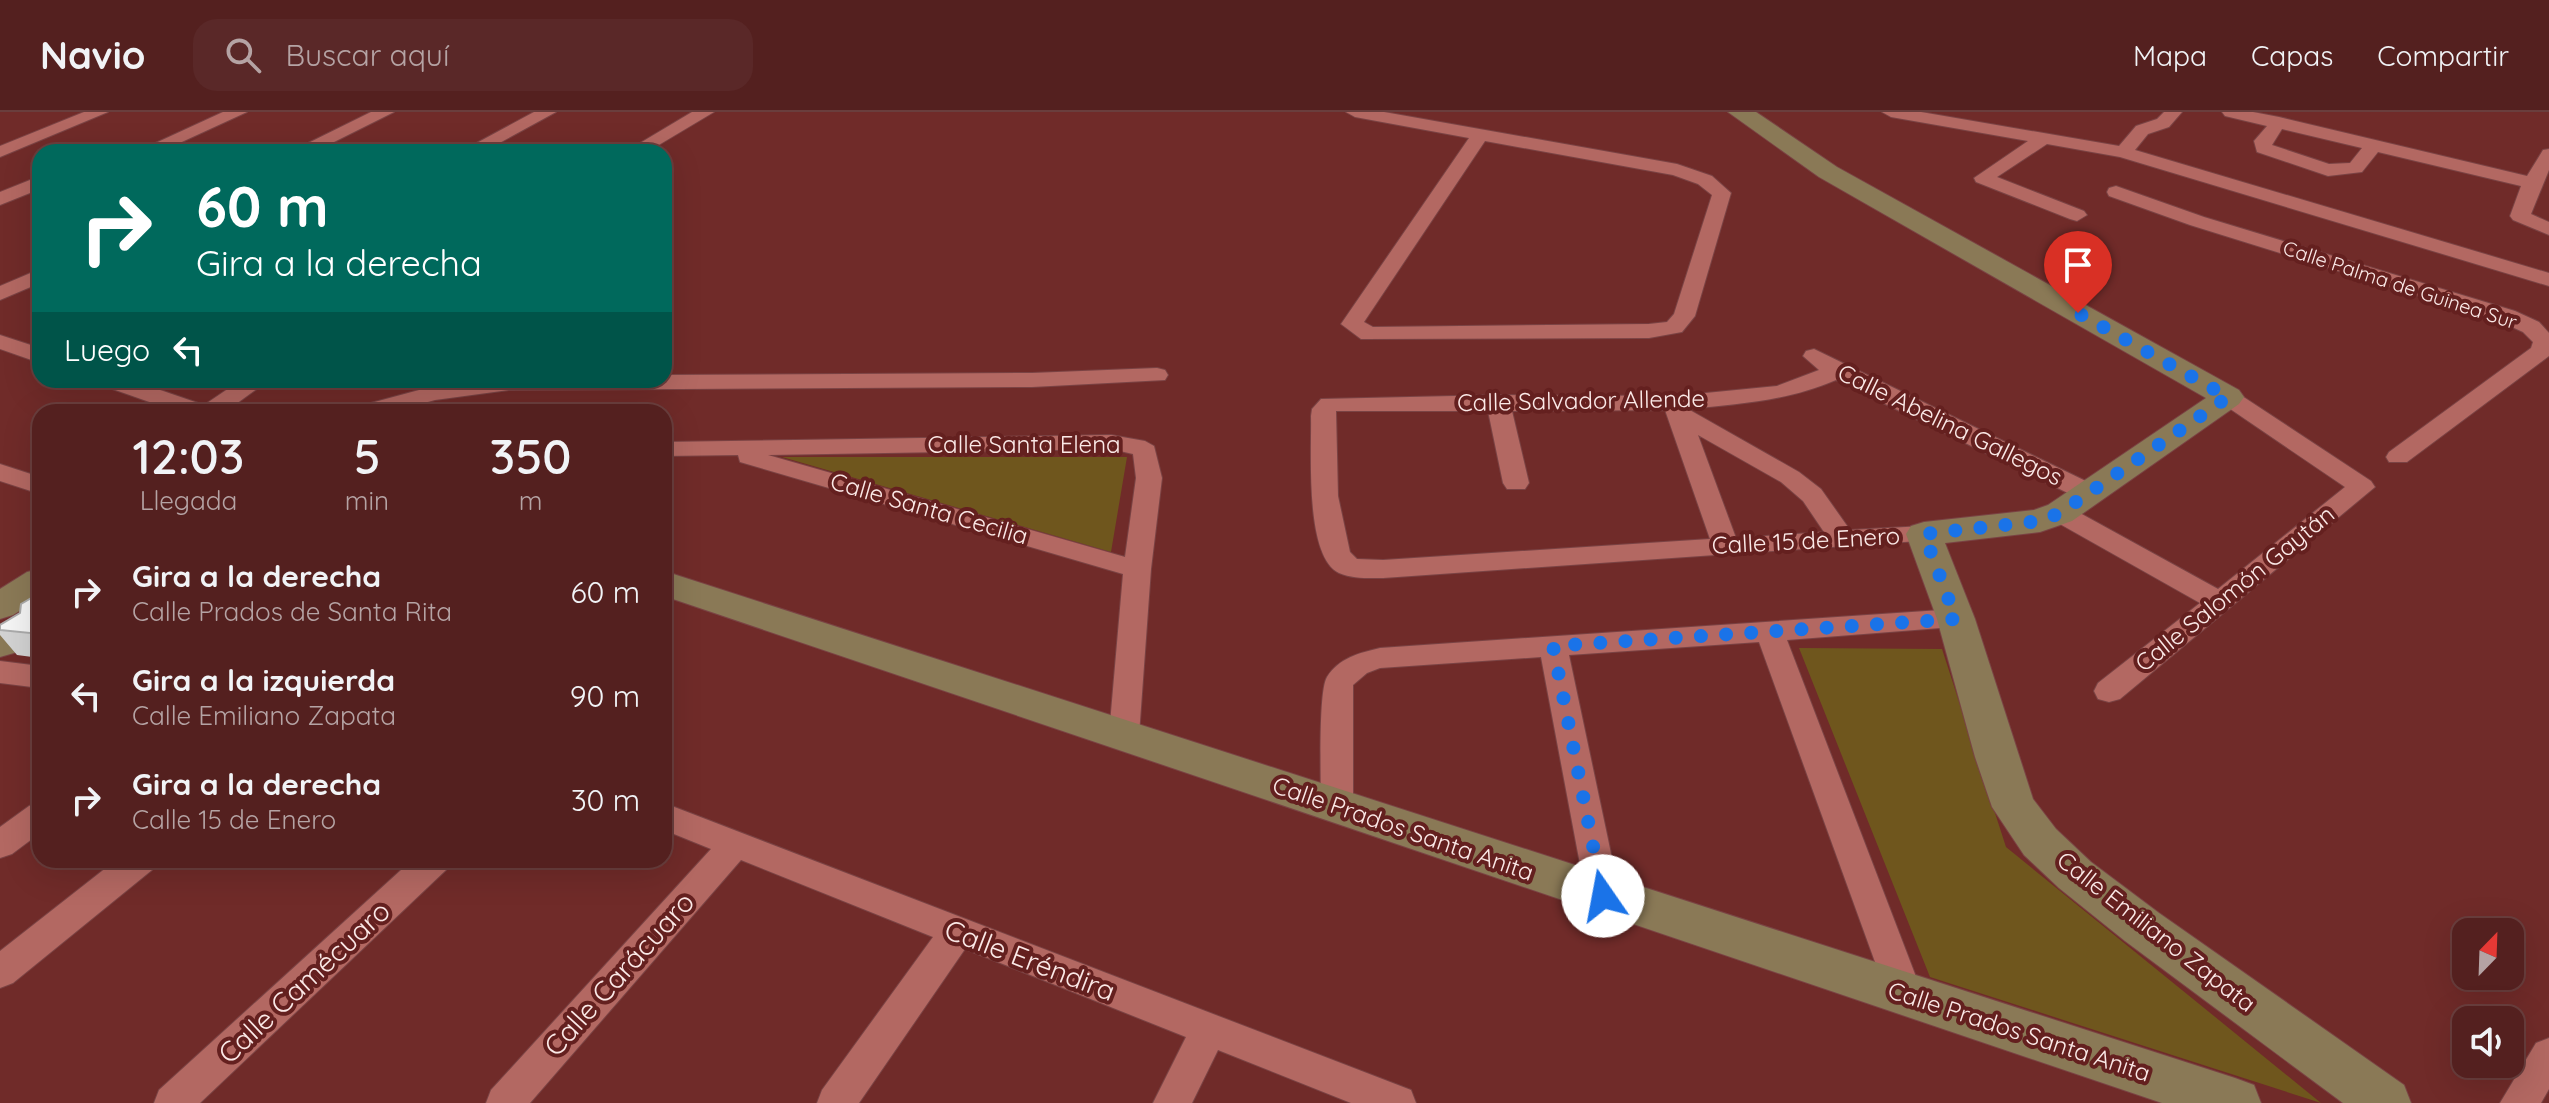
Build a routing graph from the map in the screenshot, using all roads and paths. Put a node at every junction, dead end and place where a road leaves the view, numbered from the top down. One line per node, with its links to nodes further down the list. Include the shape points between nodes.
1 (99, 112): 20 (street)
2 (238, 112): 15 (street)
3 (385, 112): 16 (street)
4 (547, 112): 17 (street)
5 (705, 112): 18 (street)
6 (1355, 112): 13 (street)
7 (1740, 112): 48 (street, via 1828,172)
8 (1891, 112): 14 (street)
9 (2231, 112): 10 (street)
10 (2250, 114): 12 (street)
11 (2168, 118): 21 (street, via 2142,130); 23 (street, via 2166,137)
12 (2279, 122): 19 (street); 19 (street, via 2263,148 2328,170 2355,168)
13 (1479, 136): 13 (street, via 1352,324 1369,334 1674,327 1684,316 1722,193 1677,170)
14 (2046, 137): 21 (street); 31 (street, via 1983,178)
15 (164, 144)
16 (316, 144)
17 (485, 144)
18 (648, 144)
19 (2374, 145): 26 (street)
20 (0, 152)
21 (2123, 152): 23 (street)
22 (2547, 155): 26 (street)
23 (2150, 160): 30 (street)
24 (13, 172): 25 (street)
25 (32, 178)
26 (2532, 183): 33 (street, via 2520,216)
27 (32, 185): 29 (street)
28 (2116, 192): 34 (street, Calle Palma de Guinea Sur)
29 (0, 199)
30 (2324, 213): 32 (street); 34 (street)
31 (2077, 215)
32 (2352, 221): 35 (street); 37 (street)
33 (2549, 229)
34 (2296, 252): 35 (street, Calle Palma de Guinea Sur)
35 (2324, 261): 56 (street, Calle Palma de Guinea Sur, via 2507,316 2531,327 2544,341 2542,351)
36 (32, 279): 38 (street)
37 (2549, 280)
38 (0, 294)
39 (0, 342): 40 (street)
40 (32, 353)
41 (1814, 356): 42 (street, Calle Abelina Gallegos)
42 (1836, 371): 53 (street, Calle Salvador Allende, via 1778,393); 60 (street, Calle Abelina Gallegos)
43 (1157, 375): 44 (street)
44 (672, 382)
45 (132, 388): 50 (street)
46 (245, 388): 51 (street)
47 (472, 388): 52 (street)
48 (2228, 397): 60 (street, Calle 15 de Enero); 69 (street, Calle Salomón Gaytán, via 2362,487)
49 (1498, 402): 53 (street, Calle Salvador Allende); 59 (street); 65 (street, Calle Salvador Allende, via 1340,402 1324,409 1329,538)
50 (178, 404)
51 (221, 404)
52 (394, 404)
53 (1676, 408): 63 (street, via 1790,477 1812,495); 64 (street)
54 (672, 449): 55 (street, Calle Santa Elena)
55 (721, 449): 66 (street, Calle Santa Cecilia); 66 (street, Calle Santa Elena, via 1111,442 1136,446 1145,451 1149,478)
56 (2398, 457)
57 (0, 472): 58 (street)
58 (32, 483)
59 (1516, 483)
60 (2087, 492): 61 (street, Calle 15 de Enero)
61 (2060, 513): 62 (street, Calle 15 de Enero, via 2040,521); 69 (street, Calle Abelina Gallegos)
62 (1924, 534): 63 (street, Calle 15 de Enero); 71 (street, Calle Emiliano Zapata)
63 (1842, 539): 64 (street, Calle 15 de Enero)
64 (1725, 545): 65 (street, Calle 15 de Enero, via 1383,569)
65 (1347, 566)
66 (1137, 569): 79 (street, Calle Santa Elena)
67 (32, 586): 70 (street)
68 (672, 586): 79 (street, Calle Prados Santa Anita)
69 (2218, 601): 78 (street, Calle Salomón Gaytán)
70 (0, 606)
71 (1956, 619): 73 (street); 99 (street, Calle Emiliano Zapata, via 2014,807 2040,842 2142,927)
72 (32, 623): 74 (street)
73 (1770, 632): 75 (street); 90 (street)
74 (0, 643)
75 (1553, 646): 80 (street, via 1380,658 1346,671 1338,683); 87 (street)
76 (0, 672): 77 (street)
77 (32, 676)
78 (2109, 691)
79 (1124, 735): 80 (street, Calle Prados Santa Anita)
80 (1337, 807): 87 (street, Calle Prados Santa Anita)
81 (672, 819): 84 (street, Calle Eréndira)
82 (32, 821): 83 (street)
83 (0, 845)
84 (734, 846): 88 (street, Calle Eréndira); 94 (street, Calle Carácuaro)
85 (130, 868): 89 (street)
86 (425, 868): 93 (street, Calle Camécuaro)
87 (1603, 896): 90 (street, Calle Prados Santa Anita)
88 (957, 932): 91 (street, Calle Eréndira); 95 (street)
89 (0, 972)
90 (1905, 995): 98 (street, Calle Prados Santa Anita)
91 (1210, 1028): 96 (street); 97 (street, Calle Eréndira)
92 (2549, 1055): 100 (street)
93 (173, 1103)
94 (505, 1103)
95 (836, 1103)
96 (1172, 1103)
97 (1397, 1103)
98 (2235, 1103)
99 (2385, 1103)
100 (2519, 1103)

